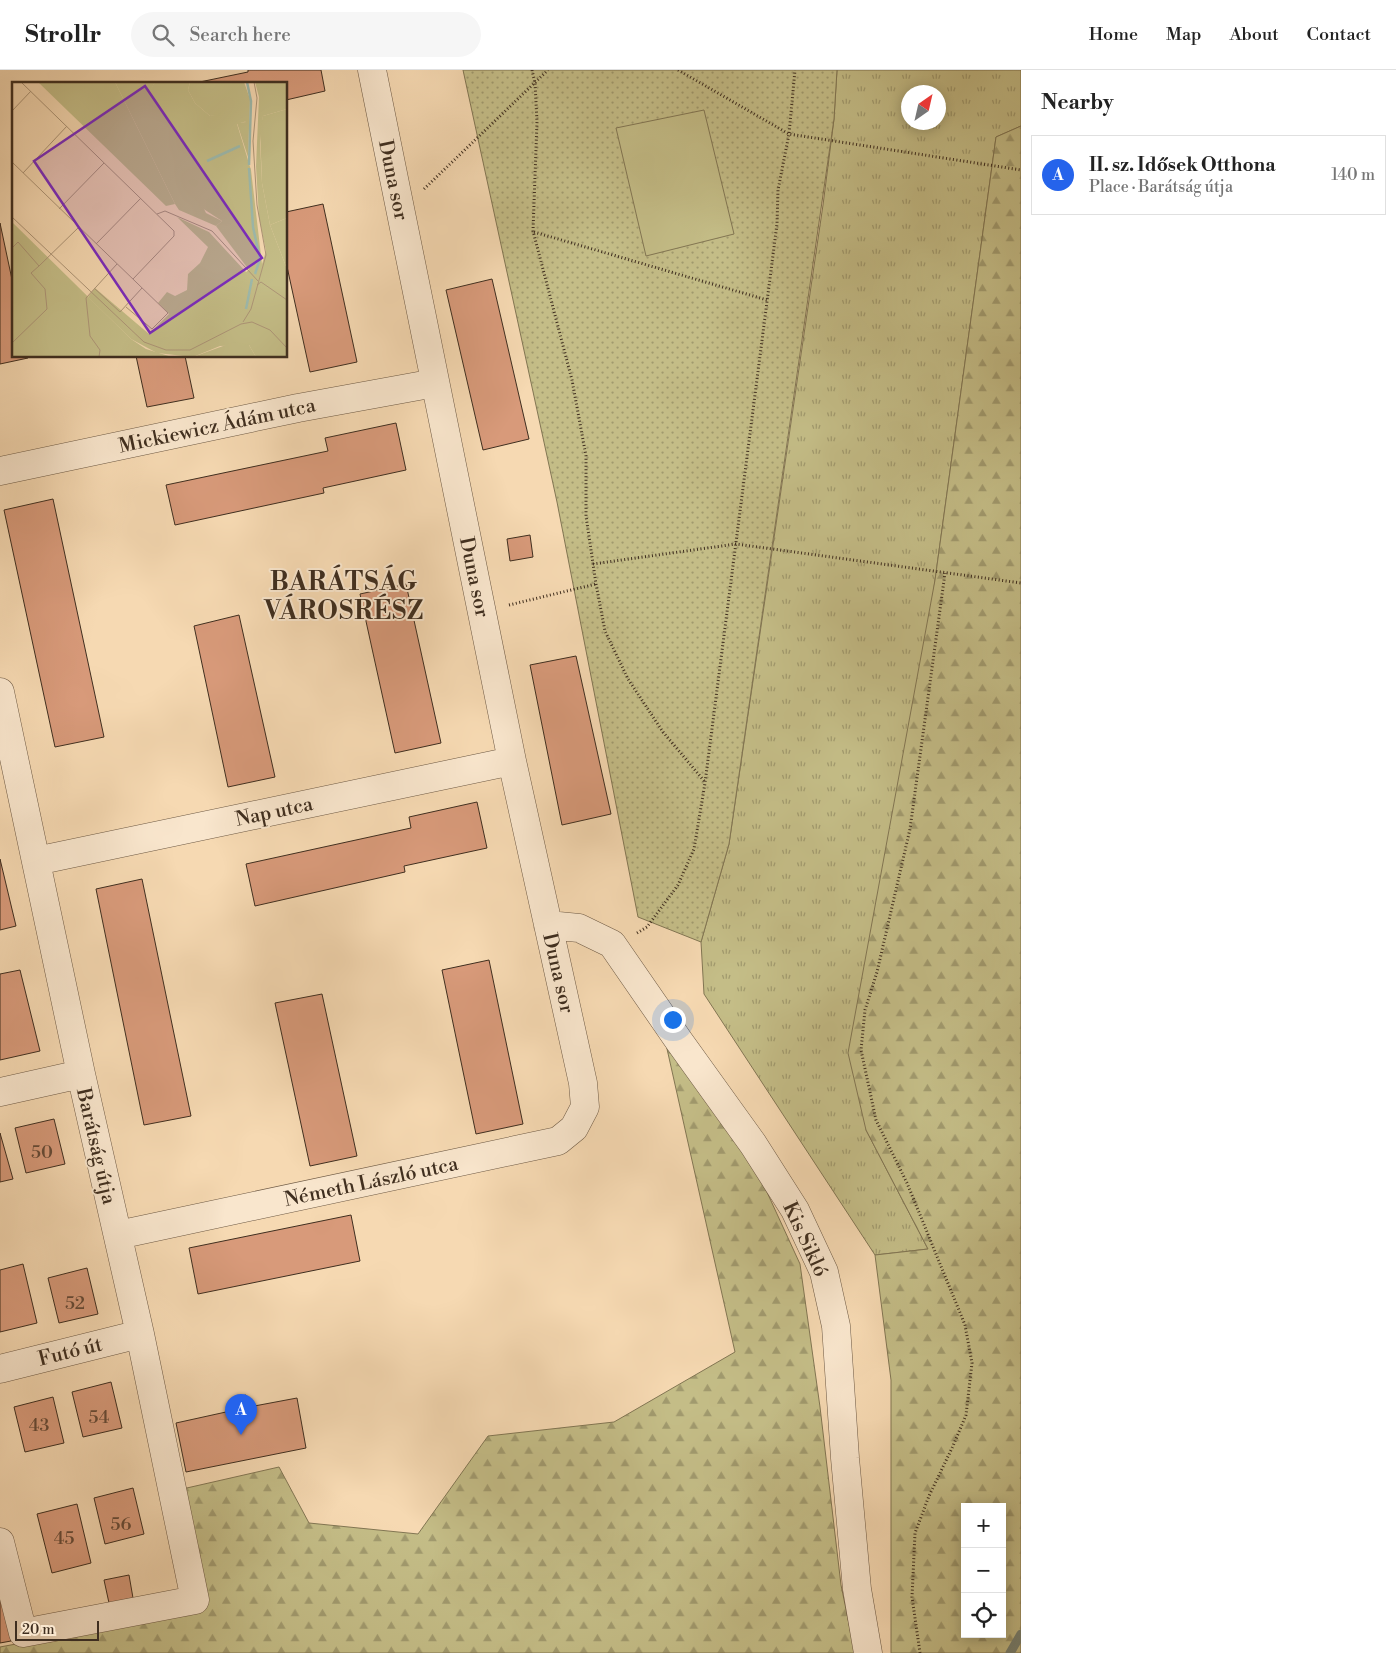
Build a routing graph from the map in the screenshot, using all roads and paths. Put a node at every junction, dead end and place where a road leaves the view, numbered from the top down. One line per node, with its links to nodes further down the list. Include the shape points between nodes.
1 (372, 70): 12 (street, Duna sor)
2 (532, 70): 6 (path)
3 (548, 70): 6 (path)
4 (678, 70): 7 (path)
5 (795, 70): 7 (path)
6 (535, 83): 9 (path); 10 (path, via 537,122)
7 (789, 134): 8 (path); 11 (path, via 778,190)
8 (1021, 170)
9 (420, 193)
10 (533, 232): 11 (path); 15 (path, via 572,380 586,456 586,516)
11 (767, 300): 14 (path)
12 (435, 382): 13 (street, Mickiewicz Ádám utca, via 236,420); 21 (street, Duna sor)
13 (0, 471)
14 (736, 544): 15 (path); 16 (path); 22 (path)
15 (593, 564): 18 (path)
16 (944, 573): 17 (path); 34 (path, via 910,829 865,1010 861,1050 876,1120 907,1183 965,1325 972,1364 966,1415 915,1533 912,1597)
17 (1021, 583)
18 (596, 584): 19 (path); 22 (path, via 605,632 628,679 663,732)
19 (508, 605)
20 (0, 692): 23 (street, Barátság útja)
21 (512, 761): 23 (street, Nap utca); 24 (street, Duna sor)
22 (705, 783): 25 (path, via 694,849 678,885 647,926)
23 (36, 861): 26 (street, Barátság útja)
24 (548, 925): 25 (street, Kis Sikló, via 579,928); 27 (street, Duna sor)
25 (612, 944): 33 (street, Kis Sikló, via 753,1144 795,1210 824,1272 836,1326 857,1589)
26 (81, 1074): 28 (street); 29 (street, Barátság útja)
27 (583, 1083): 29 (street, Németh László utca, via 585,1107 574,1128 558,1141)
28 (0, 1092)
29 (118, 1235): 30 (street, Barátság útja)
30 (140, 1334): 31 (street, Futó út); 32 (street, Barátság útja, via 195,1600 23,1633)
31 (0, 1369)
32 (0, 1542)
33 (868, 1653)
34 (920, 1653)

